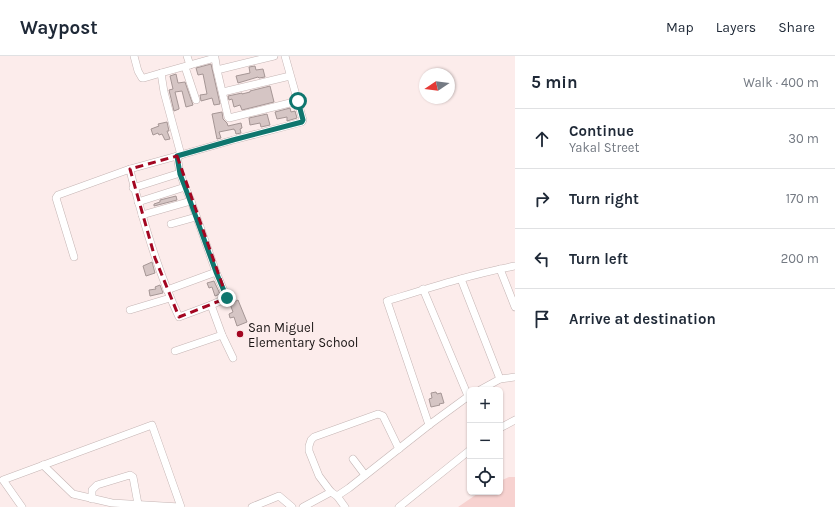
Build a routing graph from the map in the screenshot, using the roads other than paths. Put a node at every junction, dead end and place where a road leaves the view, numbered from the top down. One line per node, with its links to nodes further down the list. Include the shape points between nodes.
1 (134, 56): 8 (street, via 142,78)
2 (187, 56): 6 (street)
3 (274, 56): 7 (street)
4 (285, 56): 9 (street)
5 (214, 57): 6 (street); 7 (street)
6 (187, 66): 8 (street); 11 (street)
7 (217, 70): 10 (street)
8 (161, 73): 13 (street)
9 (290, 76): 10 (street); 12 (street)
10 (222, 92): 12 (street, via 228,117)
11 (196, 100)
12 (298, 101): 13 (street, via 302,122)
13 (179, 156): 14 (street); 15 (street)
14 (130, 169): 17 (street); 23 (street, via 58,195 56,198)
15 (180, 174): 16 (street); 17 (street)
16 (185, 187): 18 (street); 19 (street)
17 (134, 188): 19 (street)
18 (190, 201): 20 (street); 21 (street)
19 (138, 202): 20 (street)
20 (142, 216): 29 (street)
21 (196, 217): 22 (street); 26 (street)
22 (171, 224)
23 (74, 257)
24 (515, 266): 25 (street)
25 (500, 269): 27 (street); 32 (street)
26 (216, 272): 29 (street); 31 (street, via 227,298)
27 (461, 279): 28 (street); 38 (street)
28 (423, 289): 40 (street); 43 (street, via 387,300)
29 (167, 290): 30 (street)
30 (170, 298): 31 (street, via 179,317); 33 (street)
31 (211, 305): 34 (street)
32 (515, 307)
33 (130, 310)
34 (222, 335): 35 (street); 36 (street)
35 (175, 352)
36 (233, 358)
37 (515, 377): 38 (street)
38 (500, 379): 39 (street)
39 (485, 387)
40 (467, 392)
41 (467, 398): 43 (street)
42 (515, 420): 44 (street)
43 (429, 425): 45 (street)
44 (503, 426)
45 (399, 449): 49 (street); 50 (street, via 383,416 378,414 314,437 309,444 310,451 319,476)
46 (467, 452): 60 (street)
47 (353, 459): 49 (street)
48 (43, 465): 52 (street, via 73,494); 54 (street, via 4,480); 55 (street, via 152,425)
49 (365, 475): 51 (street)
50 (331, 492): 51 (street); 58 (street)
51 (337, 496): 59 (street)
52 (92, 499): 53 (street); 53 (street, via 92,490 96,484 130,475)
53 (138, 504): 55 (street)
54 (22, 507)
55 (180, 507)
56 (252, 507): 57 (street, via 279,496)
57 (292, 507)
58 (303, 507)
59 (345, 507)
60 (399, 507)

